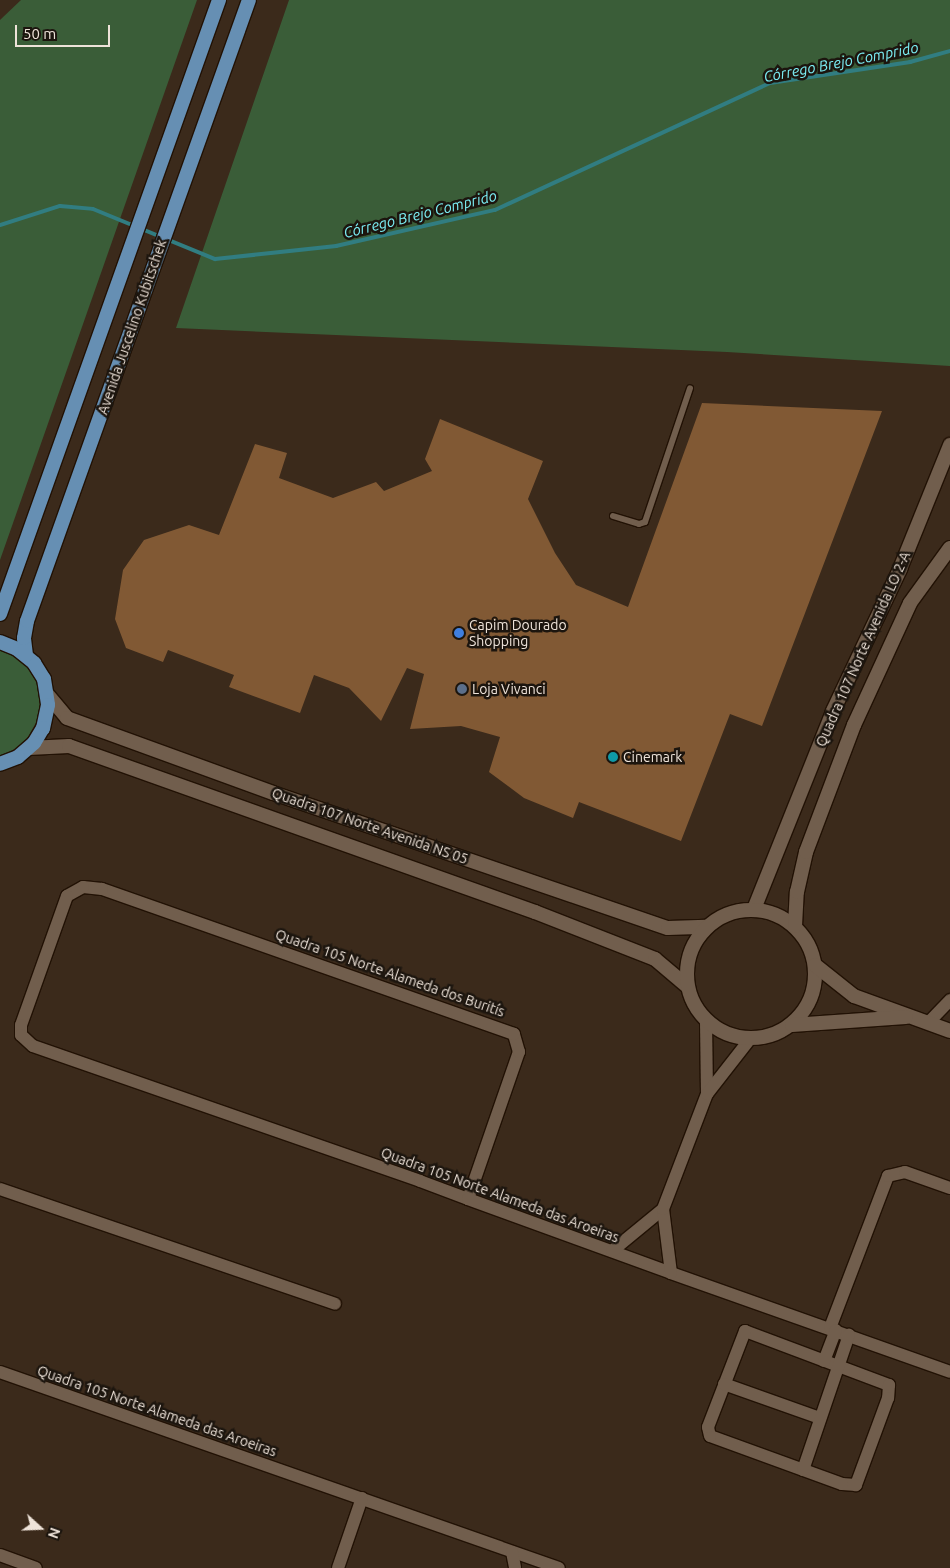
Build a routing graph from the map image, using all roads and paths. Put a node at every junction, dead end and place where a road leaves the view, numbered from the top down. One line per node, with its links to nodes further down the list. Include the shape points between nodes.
1 (219, 0): 7 (main road, Avenida Juscelino Kubitschek)
2 (249, 0): 9 (main road, Avenida Juscelino Kubitschek, via 27,620)
3 (690, 388): 5 (lane, via 645,522 639,524)
4 (950, 445): 14 (street, Quadra 107 Norte Avenida LO 2-A, via 900,569 832,711)
5 (613, 516)
6 (950, 548): 15 (street, Quadra 107 Norte Avenida LO 2-A, via 910,603 854,725 806,852 797,892)
7 (0, 614)
8 (0, 642): 9 (main road)
9 (26, 655): 10 (main road, via 40,672)
10 (48, 694): 11 (main road, via 45,724); 16 (street, Quadra 107 Norte Avenida NS 05, via 67,718 273,793 668,928)
11 (29, 748): 12 (main road); 18 (street, Quadra 107 Norte Avenida NS 05, via 69,746 534,912 655,959)
12 (0, 764)
13 (90, 886): 29 (street, Quadra 105 Norte Alameda dos Buritís, via 514,1034 520,1044 519,1052); 29 (street, Quadra 105 Norte Alameda das Aroeiras, via 72,891 64,902 21,1025 23,1040 40,1049)
14 (754, 909): 15 (street, via 776,914); 16 (street, via 720,917)
15 (795, 926): 17 (street, via 808,944)
16 (706, 927): 18 (street, via 689,954)
17 (815, 965): 20 (street, via 854,996); 23 (street, via 812,994 806,1008)
18 (687, 986): 21 (street, via 693,1006)
19 (950, 1000): 22 (street)
20 (909, 1016): 22 (street); 23 (street)
21 (706, 1022): 25 (street, via 727,1035); 26 (street)
22 (928, 1023): 24 (street)
23 (792, 1024): 25 (street, via 772,1036)
24 (950, 1031)
25 (750, 1040): 26 (street)
26 (707, 1094): 30 (street)
27 (950, 1188): 34 (street, via 905,1172 888,1176)
28 (0, 1189): 33 (street)
29 (468, 1199): 31 (street, Quadra 105 Norte Alameda das Aroeiras)
30 (663, 1209): 31 (street); 32 (street)
31 (612, 1251): 32 (street, Quadra 105 Norte Alameda das Aroeiras)
32 (670, 1273): 34 (street, Quadra 105 Norte Alameda das Aroeiras)
33 (335, 1304)
34 (833, 1329): 35 (street, Quadra 105 Norte Alameda das Aroeiras); 36 (street)
35 (849, 1335): 37 (street); 39 (street, Quadra 105 Norte Alameda das Aroeiras)
36 (824, 1360): 37 (street); 40 (street, via 745,1331)
37 (837, 1366): 41 (street); 42 (street, via 884,1381 891,1389 856,1484 842,1484)
38 (0, 1372): 43 (street, Quadra 105 Norte Alameda das Aroeiras)
39 (950, 1372)
40 (724, 1384): 41 (street); 42 (street, via 708,1427 710,1436)
41 (820, 1418): 42 (street)
42 (803, 1470)
43 (362, 1498): 44 (street, Quadra 105 Norte Alameda das Aroeiras); 48 (street)
44 (512, 1552): 49 (street); 50 (street, Quadra 105 Norte Alameda das Aroeiras)
45 (0, 1555): 46 (street)
46 (13, 1564): 47 (street)
47 (36, 1568)
48 (338, 1568)
49 (515, 1568)
50 (559, 1568)

